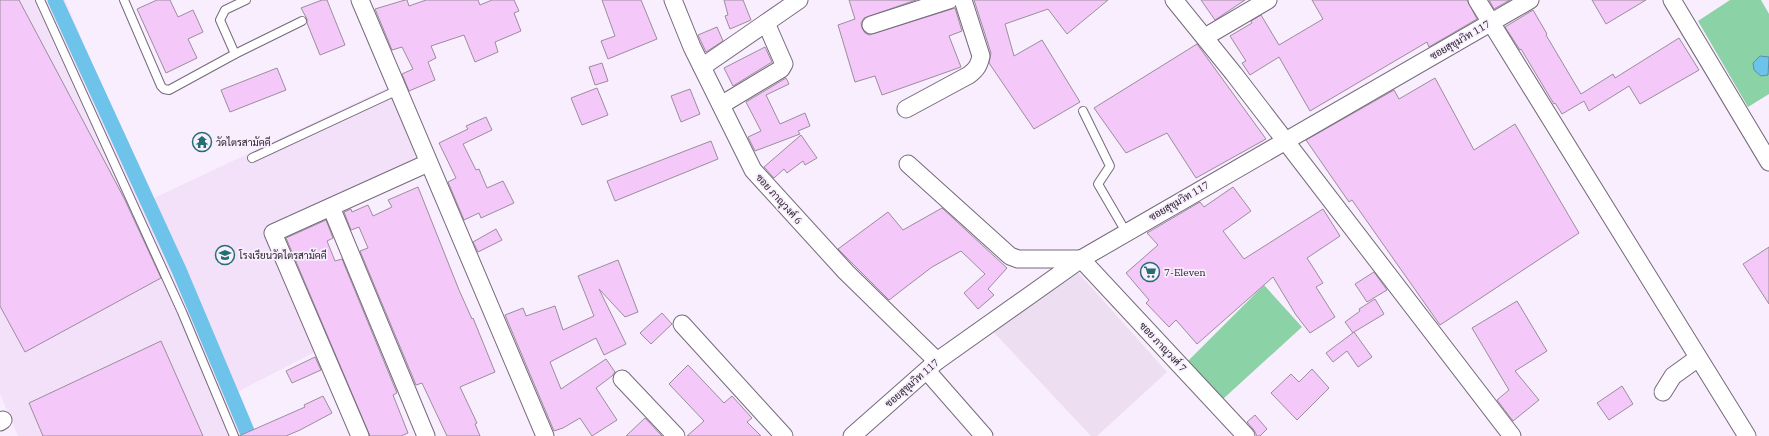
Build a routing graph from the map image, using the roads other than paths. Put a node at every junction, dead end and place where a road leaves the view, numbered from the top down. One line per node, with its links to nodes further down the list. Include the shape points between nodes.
1 (40, 0): 38 (lane, via 182,312)
2 (124, 0): 19 (lane, via 164,89 173,89)
3 (246, 0): 19 (lane, via 224,10 220,20)
4 (360, 0): 21 (street)
5 (673, 0): 20 (street, ซอย ภาณุวงศ์ 6)
6 (799, 0): 14 (street)
7 (949, 0): 17 (street)
8 (963, 0): 23 (street, via 981,56 976,70)
9 (1174, 0): 18 (street)
10 (1268, 0): 18 (street)
11 (1477, 0): 16 (street)
12 (1530, 0): 16 (street, ซอยสุขุมวิท 117)
13 (1672, 0): 27 (street)
14 (772, 13): 20 (street); 22 (street, via 784,64 781,70)
15 (302, 21): 19 (lane)
16 (1491, 23): 25 (street, ซอยสุขุมวิท 117); 34 (street)
17 (871, 25)
18 (1205, 37): 25 (street)
19 (235, 54)
20 (702, 67): 22 (street, ซอย ภาณุวงศ์ 6)
21 (398, 90): 26 (lane); 28 (street)
22 (721, 105): 35 (street, ซอย ภาณุวงศ์ 6, via 753,170)
23 (906, 109)
24 (1083, 111): 31 (lane, via 1110,166 1098,184)
25 (1284, 140): 31 (street, ซอยสุขุมวิท 117); 47 (street)
26 (252, 158)
27 (1769, 162)
28 (428, 163): 30 (street); 41 (street)
29 (908, 164): 32 (street, via 1010,256 1018,259)
30 (331, 207): 39 (street, via 273,233); 40 (street)
31 (1126, 232): 32 (street, ซอยสุขุมวิท 117)
32 (1081, 259): 35 (street, ซอยสุขุมวิท 117); 46 (street, ซอย ภาณุวงศ์ 7)
33 (682, 324): 43 (street)
34 (1698, 358): 37 (street, via 1673,376); 48 (street)
35 (932, 366): 44 (street, ซอยสุขุมวิท 117); 45 (street, ซอย ภาณุวงศ์ 6)
36 (622, 379): 42 (street)
37 (1663, 392)
38 (234, 436)
39 (360, 436)
40 (426, 436)
41 (545, 436)
42 (676, 436)
43 (784, 436)
44 (852, 436)
45 (984, 436)
46 (1246, 436)
47 (1512, 436)
48 (1747, 436)

